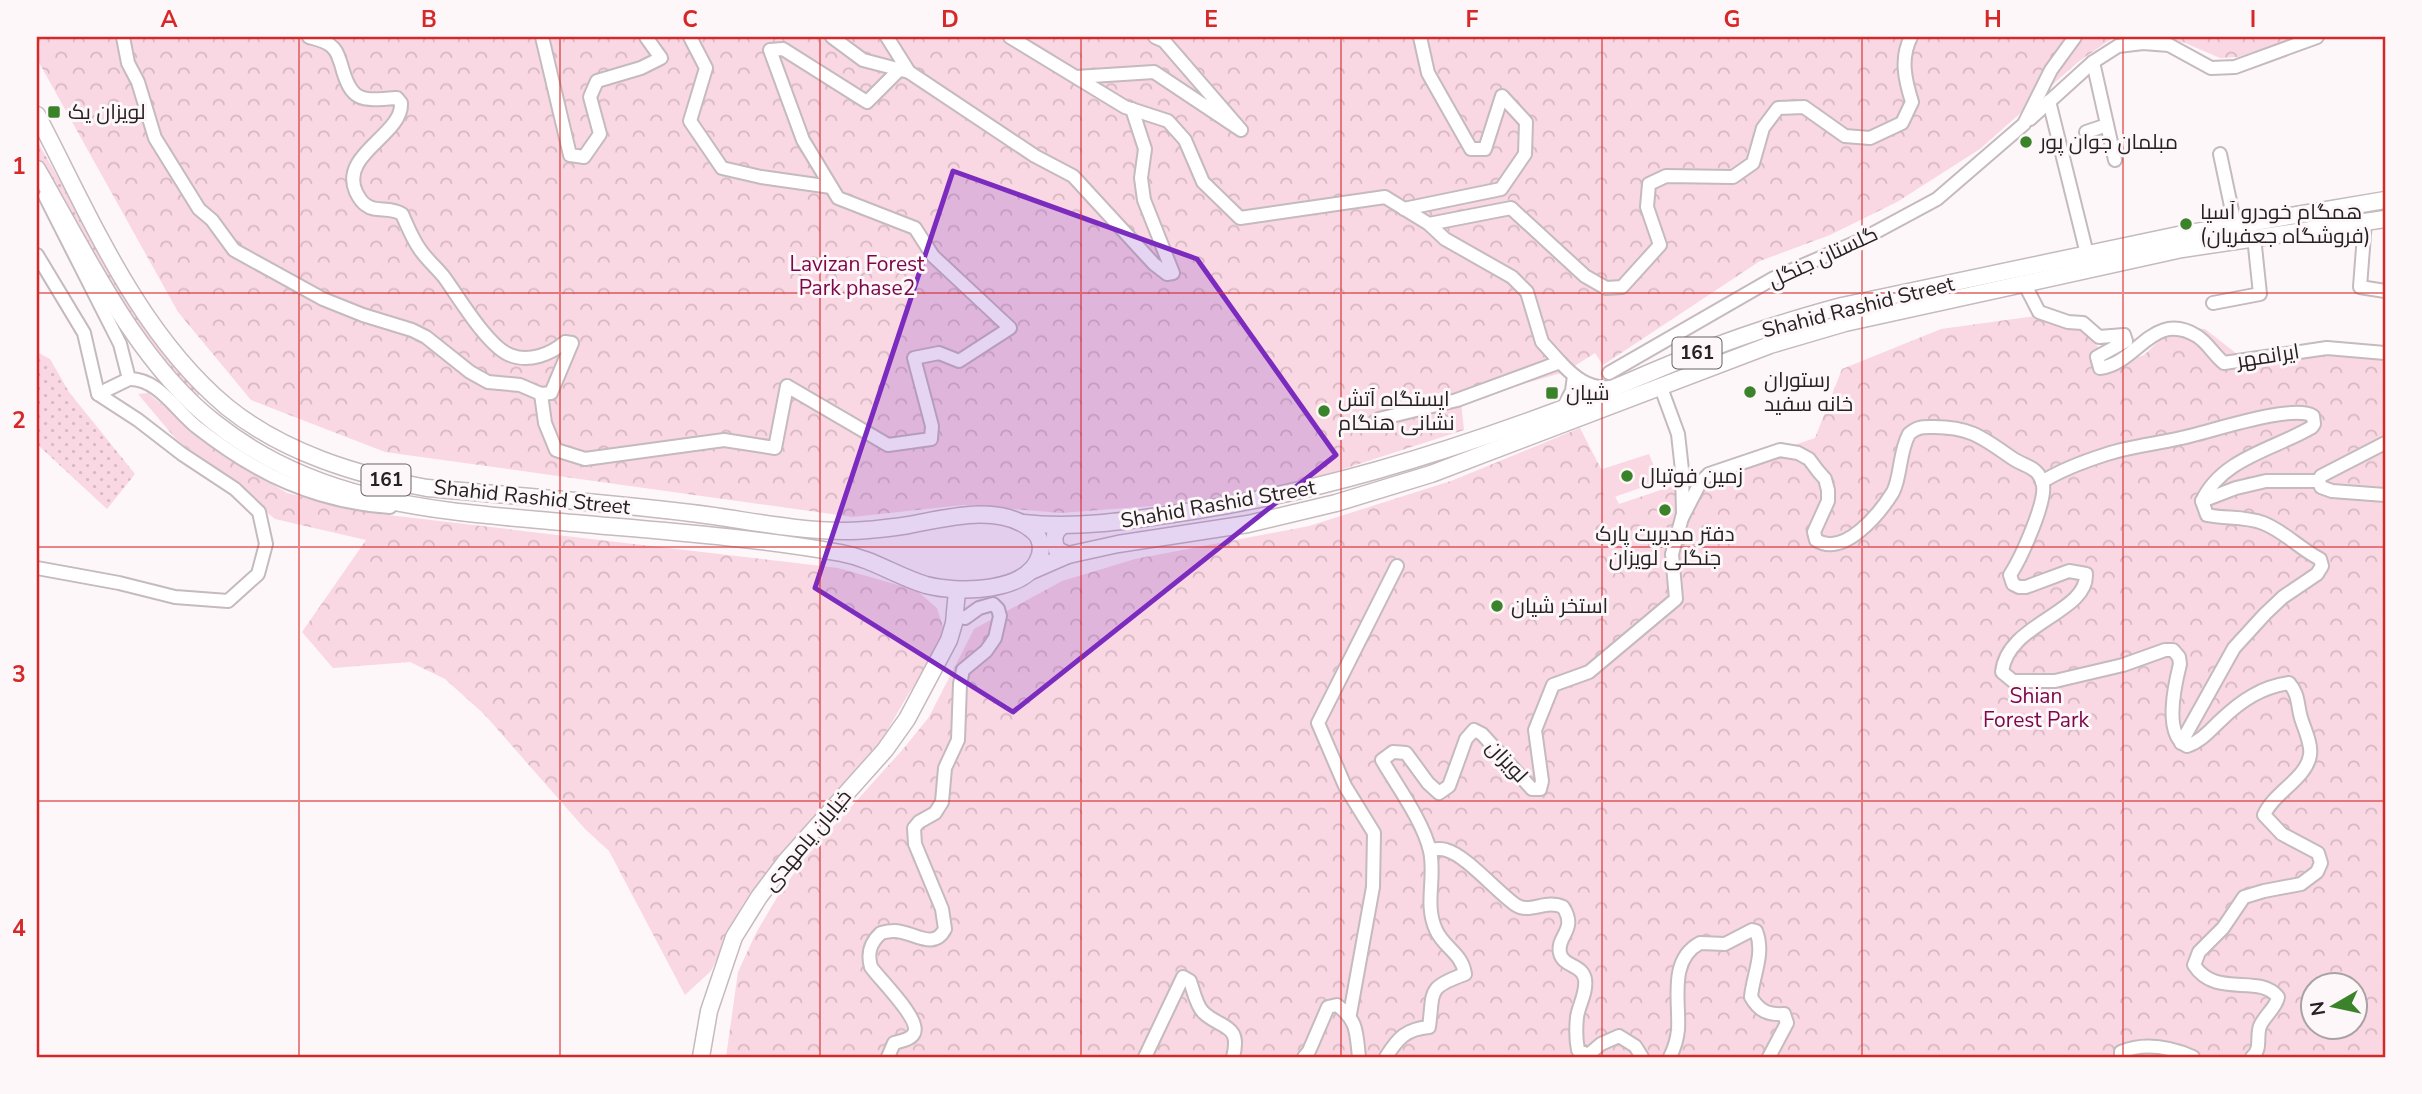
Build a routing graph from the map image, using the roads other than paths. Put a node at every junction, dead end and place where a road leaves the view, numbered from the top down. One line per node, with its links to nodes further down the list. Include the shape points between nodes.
1 (123, 37): 49 (street, via 155,138 200,209 234,250 323,299 426,337 488,382 520,385)
2 (309, 37): 49 (street, via 330,44 337,52 348,88 355,95 371,100 397,98 401,103 399,116 356,169 354,186 366,206 402,214 418,247 463,307 508,355 532,358 572,343 551,393)
3 (542, 37): 4 (street, via 570,155 584,157 600,134 590,97 597,81 661,58)
4 (646, 37)
5 (690, 37): 29 (street, via 706,68 691,121 722,168)
6 (831, 37): 15 (street, via 863,60)
7 (887, 37): 15 (street)
8 (1010, 37): 16 (street)
9 (1155, 37): 16 (street, via 1164,41 1241,130 1154,72)
10 (1420, 37): 31 (street, via 1427,73 1471,149 1485,149 1502,96 1526,122 1525,154 1501,189)
11 (1910, 37): 34 (street, via 1905,48 1905,78 1912,102 1902,123 1870,138 1846,136 1804,107 1778,108 1763,128 1753,163 1733,177 1666,176 1649,184 1647,207 1660,245 1622,288 1606,288 1585,276 1511,208)
12 (2075, 37): 20 (street, گلستان جنگل, via 2051,70)
13 (2317, 37): 14 (street, گلستان جنگل, via 2235,67 2211,68 2169,45 2143,43 2118,47)
14 (2093, 62): 17 (street, گلستان جنگل); 21 (street)
15 (904, 71): 18 (street, via 1073,176 1154,264 1173,273 1144,200 1145,149); 29 (street, via 867,102 783,49 770,50 803,140)
16 (1075, 77): 18 (street)
17 (2049, 102): 20 (street, گلستان جنگل); 37 (street)
18 (1132, 109): 31 (street, via 1168,121 1185,140 1203,182 1240,218 1385,197)
19 (37, 115): 26 (main road, Shahid Rashid Street / 161)
20 (2024, 124): 46 (street, گلستان جنگل, via 1937,199 1859,241 1774,278)
21 (2107, 125): 23 (street); 25 (street)
22 (37, 131): 26 (main road)
23 (2086, 132)
24 (2220, 154): 35 (street)
25 (2115, 160)
26 (64, 167): 59 (main road, Shahid Rashid Street / 161, via 131,290 186,366 229,408 318,458 427,488 691,513 788,527 847,531 964,515 992,515)
27 (37, 169): 57 (main road, Shahid Rashid Street / 161, via 141,341 214,423 308,477 349,492)
28 (37, 176): 45 (street, via 120,344)
29 (831, 187): 49 (street, via 838,198 915,228 933,256 1010,328 959,361 939,353 914,358 932,426 931,439 888,445 788,386 775,448 724,440 584,459 556,450 545,423)
30 (2385, 200): 35 (main road, Shahid Rashid Street / 161)
31 (1404, 209): 34 (street)
32 (2385, 219): 33 (main road, Shahid Rashid Street / 161)
33 (2365, 222): 36 (main road, Shahid Rashid Street / 161); 40 (street, via 2360,287)
34 (1429, 224): 43 (street, via 1445,239 1512,277 1527,292 1542,342)
35 (2235, 225): 37 (main road, Shahid Rashid Street / 161)
36 (2254, 237): 39 (main road, Shahid Rashid Street / 161); 41 (street, via 2260,295)
37 (2087, 254): 46 (main road, Shahid Rashid Street / 161, via 1803,317)
38 (37, 255): 48 (street, via 84,333)
39 (2024, 283): 42 (street, ایرانمهر, via 2039,312 2083,323 2099,337 2124,335 2126,341 2097,357 2099,368 2123,361 2151,334 2178,328 2198,336 2224,363 2328,348); 47 (main road, Shahid Rashid Street / 161, via 1807,333)
40 (2385, 291)
41 (2213, 303)
42 (2385, 353)
43 (1560, 362): 44 (street); 51 (street, via 1457,400)
44 (1574, 376): 46 (street, via 1600,388); 50 (street)
45 (130, 379): 48 (street); 57 (street, via 146,382 196,427 279,478 366,505)
46 (1614, 379): 50 (main road, Shahid Rashid Street / 161)
47 (1660, 386): 58 (street, لویزان, via 1678,434); 61 (main road, Shahid Rashid Street / 161, via 1431,474 1336,503 1248,524)
48 (98, 394): 63 (street, via 235,489 259,512 266,544 258,574 229,601 175,597)
49 (541, 394)
50 (1563, 408): 60 (main road, Shahid Rashid Street / 161, via 1424,455 1287,494 1118,522)
51 (1379, 419)
52 (2385, 443): 53 (street)
53 (2319, 481): 55 (street, via 2321,487 2332,491); 56 (street, via 2266,481)
54 (2042, 482): 56 (street, via 2125,449 2265,417 2305,412 2313,416 2312,427 2257,452 2219,477); 58 (street, via 2034,468 2013,460 1976,433 1923,427 1907,438 1893,491 1851,539 1826,544 1816,540 1814,532 1828,501 1825,480 1804,456 1780,450 1709,474); 69 (street, via 2043,496 2010,579 2016,586 2026,586 2075,570 2086,574 2087,583 2065,606 2022,636 2006,656 2002,672 2013,681 2055,681 2173,650 2180,664 2172,710)
55 (2385, 495)
56 (2202, 501): 69 (street, via 2207,514 2239,516 2268,525 2320,559 2322,566 2274,605 2234,648)
57 (432, 510): 65 (main road, Shahid Rashid Street / 161, via 813,549 873,561)
58 (1682, 518): 70 (street, لویزان, via 1672,554 1676,599 1590,671 1553,685 1535,730 1541,789 1532,789 1474,730 1449,786 1439,793 1406,753 1394,752 1382,760)
59 (1017, 523): 60 (main road, Shahid Rashid Street / 161); 64 (main road, via 1039,539 1038,561)
60 (1062, 526): 61 (main road, via 1054,541 1057,550)
61 (1068, 555): 64 (main road, Shahid Rashid Street / 161)
62 (1397, 566): 71 (street, via 1318,723 1345,786 1374,833 1373,887)
63 (37, 568)
64 (1029, 572): 66 (main road, Shahid Rashid Street, via 994,587)
65 (930, 586): 66 (main road, Shahid Rashid Street); 68 (main road, via 944,603)
66 (957, 590): 67 (main road, خیابان یامهدی)
67 (955, 615): 68 (main road, خیابان یامهدی); 73 (street, via 965,618 993,604 1000,616 995,638 963,670 958,740 945,768 940,808 914,828 915,844 942,909 945,929 930,940 894,930 881,933 870,947 871,967 915,1025 913,1035 894,1043)
68 (949, 640): 72 (main road, خیابان یامهدی, via 885,750 786,861 734,937 712,1001)
69 (2181, 743): 84 (street, via 2196,743 2236,706 2263,689 2289,683 2296,690 2311,754 2264,815 2282,834 2318,853 2319,869 2301,884 2245,897 2199,952 2194,965 2213,982 2266,987 2278,997 2261,1025 2259,1049)
70 (1430, 850): 78 (street, لویزان, via 1433,884 1429,904 1437,932 1464,963 1465,974 1441,982 1431,998 1429,1027 1412,1029 1395,1042); 79 (street, via 1448,850 1516,905 1563,907 1569,925 1560,955 1584,977 1577,1016 1578,1050 1588,1055 1619,1037)
71 (1350, 1014): 76 (street, via 1337,1005 1328,1007); 77 (street)
72 (701, 1057)
73 (888, 1057)
74 (1145, 1057): 75 (street, via 1183,977 1190,981 1202,1011 1232,1032)
75 (1233, 1057)
76 (1304, 1057)
77 (1359, 1057)
78 (1386, 1057)
79 (1643, 1057)
80 (1670, 1057): 81 (street, via 1678,1032 1676,988 1689,953 1700,943 1724,944 1752,930 1759,938 1760,953 1751,997 1765,1013 1784,1014 1787,1023)
81 (1769, 1057)
82 (2121, 1057): 83 (street, via 2121,1052 2130,1048 2149,1046)
83 (2193, 1057)
84 (2252, 1057)

